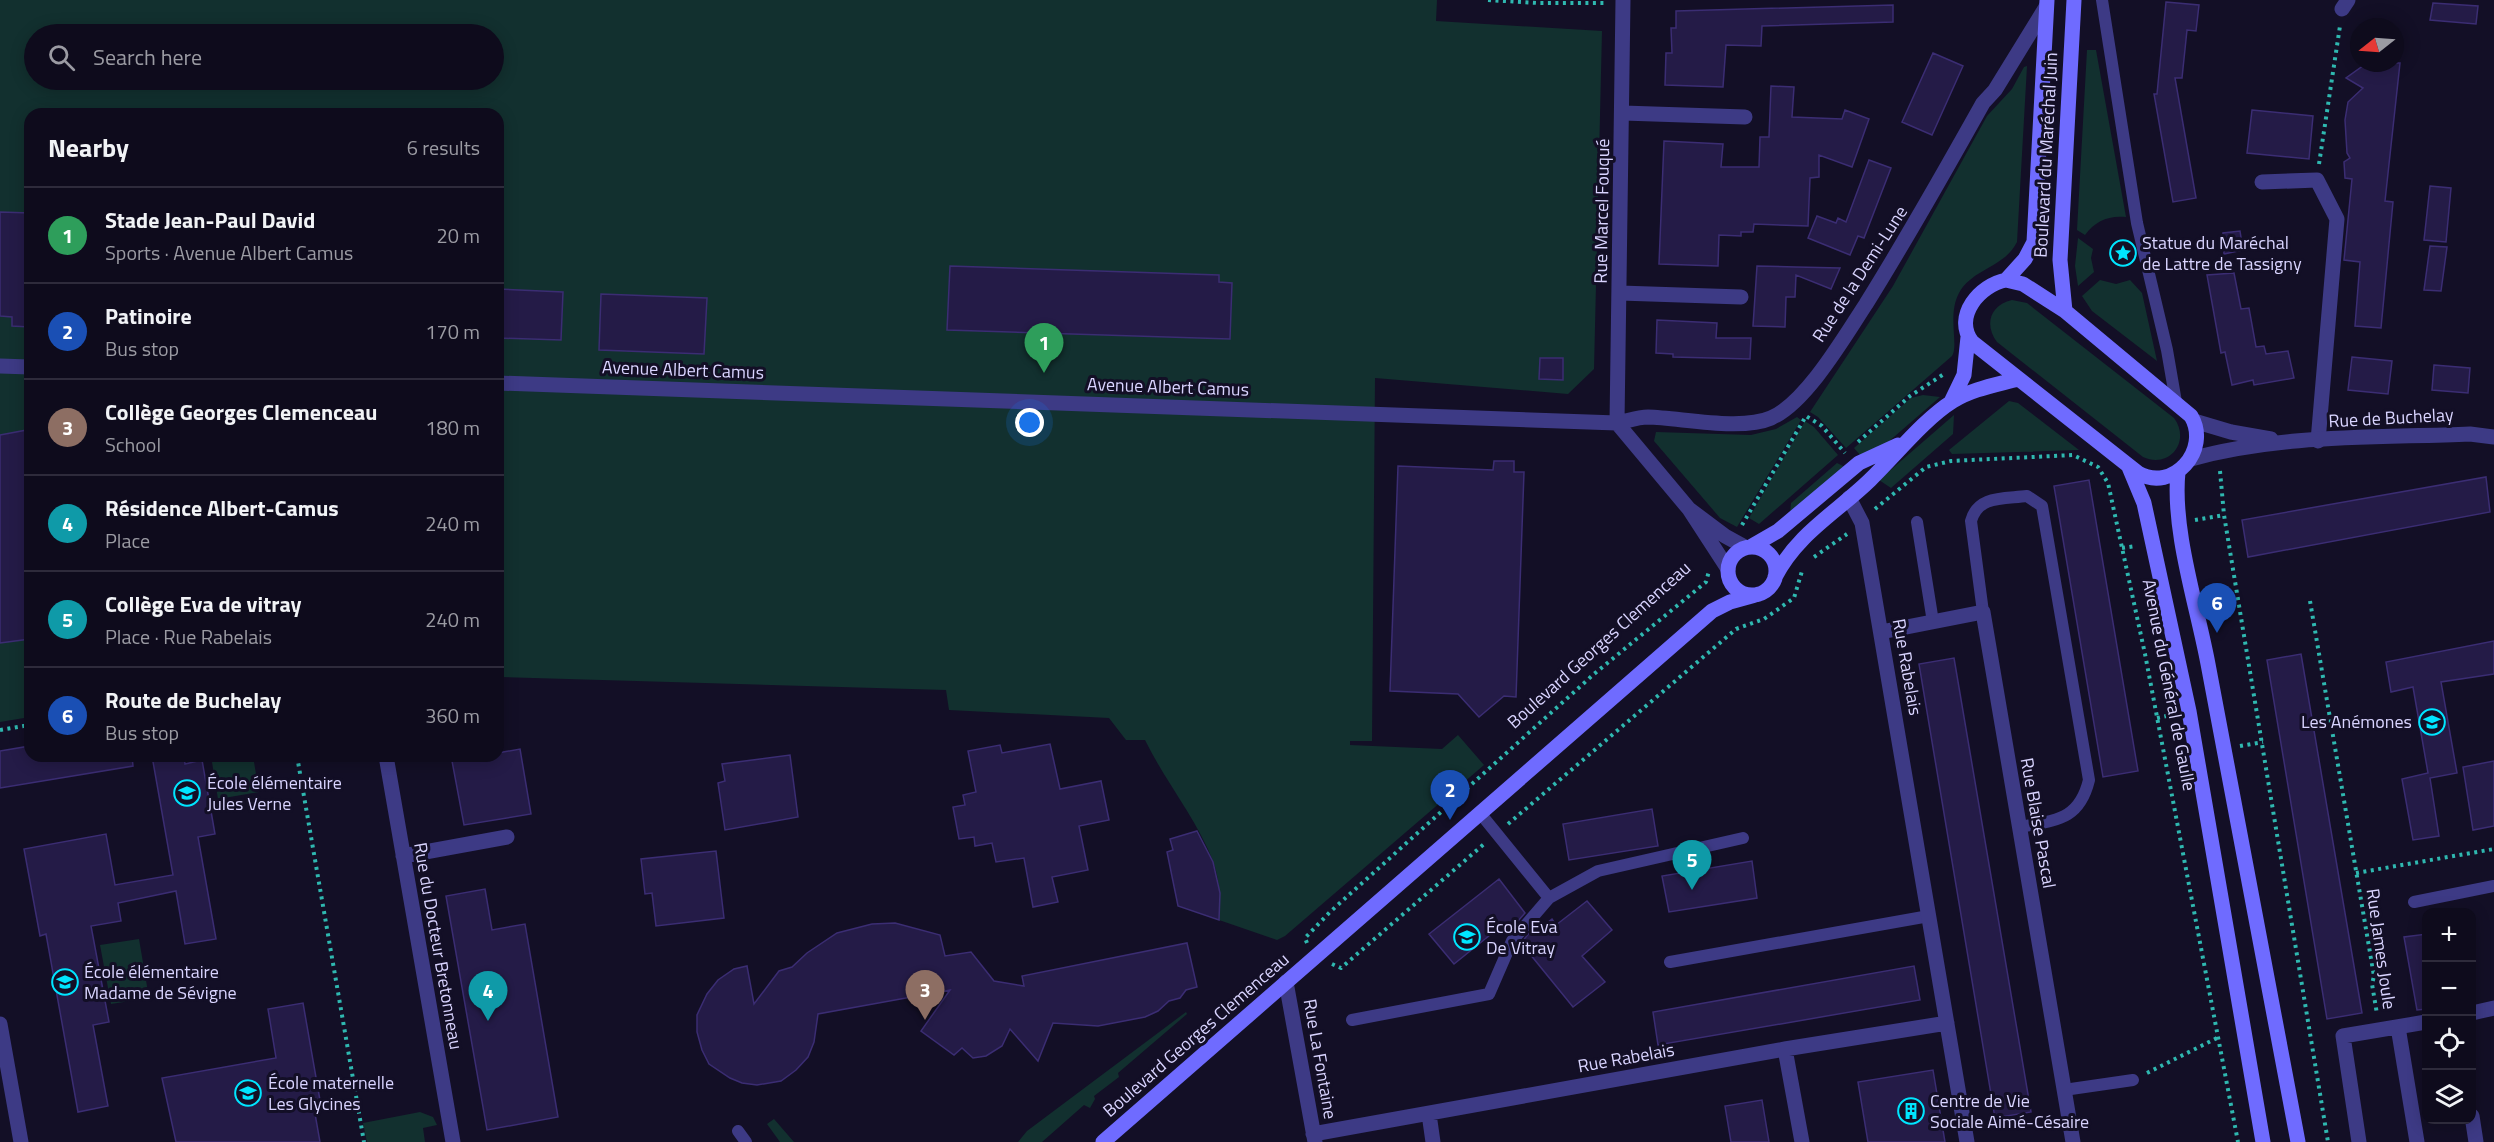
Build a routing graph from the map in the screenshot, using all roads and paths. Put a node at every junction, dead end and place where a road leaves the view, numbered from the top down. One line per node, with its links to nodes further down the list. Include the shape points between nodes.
1 (1488, 0): 4 (path)
2 (2074, 0): 14 (main road, Boulevard du Maréchal Juin, via 2060,260)
3 (2102, 0): 22 (lane, via 2138,223)
4 (1623, 2): 7 (street, Rue Marcel Fouqué)
5 (2047, 4): 11 (main road, Boulevard du Maréchal Juin, via 2034,242); 24 (street, Rue de la Demi-Lune, via 1995,90 1983,103 1922,213 1847,334 1804,393 1771,418 1742,423 1646,417)
6 (2345, 5): 9 (path)
7 (1623, 113): 8 (street); 12 (street, Rue Marcel Fouqué)
8 (1745, 117)
9 (2317, 180): 10 (street); 28 (street, via 2337,219)
10 (2262, 182)
11 (2006, 280): 14 (main road, via 2023,284); 15 (main road, via 1990,285 1975,298 1968,313)
12 (1620, 293): 13 (street); 24 (street, Rue Marcel Fouqué)
13 (1741, 297)
14 (2065, 311): 22 (main road)
15 (1968, 337): 18 (main road); 19 (main road)
16 (0, 366): 17 (street)
17 (24, 367)
18 (1964, 375): 21 (main road); 29 (path, via 1955,368 1919,390)
19 (2018, 380): 21 (main road, via 1980,389); 34 (main road)
20 (504, 383): 24 (street, Avenue Albert Camus)
21 (1951, 402): 26 (main road)
22 (2176, 402): 23 (main road)
23 (2194, 421): 27 (street, Rue de Buchelay, via 2231,432); 31 (main road, via 2198,437)
24 (1617, 423): 37 (street)
25 (2494, 437): 28 (street, Rue de Buchelay, via 2470,434)
26 (1911, 438): 33 (main road); 36 (main road)
27 (2289, 441): 28 (street, Rue de Buchelay); 30 (street, Rue de Buchelay)
28 (2318, 441)
29 (1845, 453): 32 (path); 33 (path); 40 (path, via 1822,426 1806,416 1740,528)
30 (2220, 453): 31 (street, Rue de Buchelay); 98 (path, via 2224,515)
31 (2191, 459): 35 (main road)
32 (1837, 460)
33 (1856, 466): 41 (main road, via 1778,531)
34 (2129, 467): 35 (main road, via 2153,479); 96 (main road, Avenue du Général de Gaulle, via 2144,503 2187,699)
35 (2178, 472): 97 (main road, via 2175,502)
36 (1849, 498): 39 (street, Rue Rabelais); 44 (main road, via 1789,552)
37 (1689, 509): 41 (street, via 1734,542); 42 (street)
38 (1917, 522): 49 (lane)
39 (1862, 523): 50 (street, Rue Rabelais); 57 (path, Avenue du Général de Gaulle, via 1804,564 1794,598 1764,619 1736,629); 78 (path, Avenue du Général de Gaulle, via 1881,502 1926,467 1951,461 2073,454 2098,467 2108,483 2145,654)
40 (1750, 527)
41 (1749, 547): 43 (main road, via 1735,554); 44 (main road, via 1769,553 1775,564)
42 (1715, 549): 43 (street); 67 (path, Boulevard Georges Clemenceau, via 1706,582 1594,674 1330,912 1305,938)
43 (1728, 570): 45 (main road, via 1735,588 1746,594); 47 (main road, Boulevard Georges Clemenceau)
44 (1775, 577): 45 (main road, via 1769,588)
45 (1759, 594): 47 (main road, Boulevard Georges Clemenceau)
46 (2310, 601): 62 (path, Rue James Joule)
47 (1712, 611): 55 (main road, Boulevard Georges Clemenceau)
48 (1983, 612): 49 (street); 56 (street, Rue Blaise Pascal); 56 (lane, via 1971,521 1974,509 1986,501 2027,496 2042,506 2089,780 2085,797 2065,817)
49 (1933, 622): 50 (street)
50 (1881, 632): 66 (street, Rue Rabelais)
51 (24, 726): 52 (path)
52 (0, 730)
53 (298, 762): 88 (path)
54 (387, 762): 61 (street, Rue du Docteur Bretonneau)
55 (1480, 813): 57 (lane); 67 (main road, Boulevard Georges Clemenceau)
56 (2019, 827): 81 (street, Rue Blaise Pascal)
57 (1498, 833): 64 (lane); 67 (path, Avenue du Général de Gaulle, via 1341,968)
58 (507, 837): 61 (street)
59 (1743, 837): 64 (lane, via 1598,871)
60 (2494, 849): 62 (path, Rue James Joule)
61 (403, 856): 89 (street, Rue du Docteur Bretonneau)
62 (2356, 873): 77 (path, Rue James Joule)
63 (2494, 886): 65 (lane)
64 (1549, 898): 72 (lane, via 1512,941 1489,994)
65 (2414, 902)
66 (1929, 916): 68 (lane); 73 (street, Rue Rabelais)
67 (1315, 957): 69 (main road, Boulevard Georges Clemenceau)
68 (1670, 962)
69 (1286, 982): 85 (street, Rue La Fontaine); 86 (main road, Boulevard Georges Clemenceau)
70 (2494, 1008): 71 (street)
71 (2476, 1012)
72 (1352, 1020)
73 (1947, 1023): 79 (street, Rue Rabelais); 93 (street, Rue Rabelais)
74 (2422, 1023): 76 (street)
75 (0, 1024): 87 (street)
76 (2398, 1027): 77 (street); 100 (street)
77 (2379, 1030): 99 (street, via 2343,1036)
78 (2217, 1038): 80 (path); 95 (path, Avenue du Général de Gaulle)
79 (1785, 1049): 82 (street, Rue Rabelais); 92 (street)
80 (2133, 1080): 81 (lane)
81 (2064, 1090): 94 (street, Rue Blaise Pascal)
82 (1429, 1114): 85 (street, Rue Rabelais); 91 (street)
83 (2473, 1124): 101 (street)
84 (738, 1131): 90 (lane)
85 (1314, 1138)
86 (1109, 1140)
87 (21, 1142)
88 (364, 1142)
89 (453, 1142)
90 (746, 1142)
91 (1433, 1142)
92 (1802, 1142)
93 (1967, 1142)
94 (2073, 1142)
95 (2238, 1142)
96 (2263, 1142)
97 (2298, 1142)
98 (2328, 1142)
99 (2359, 1142)
100 (2417, 1142)
101 (2476, 1142)

